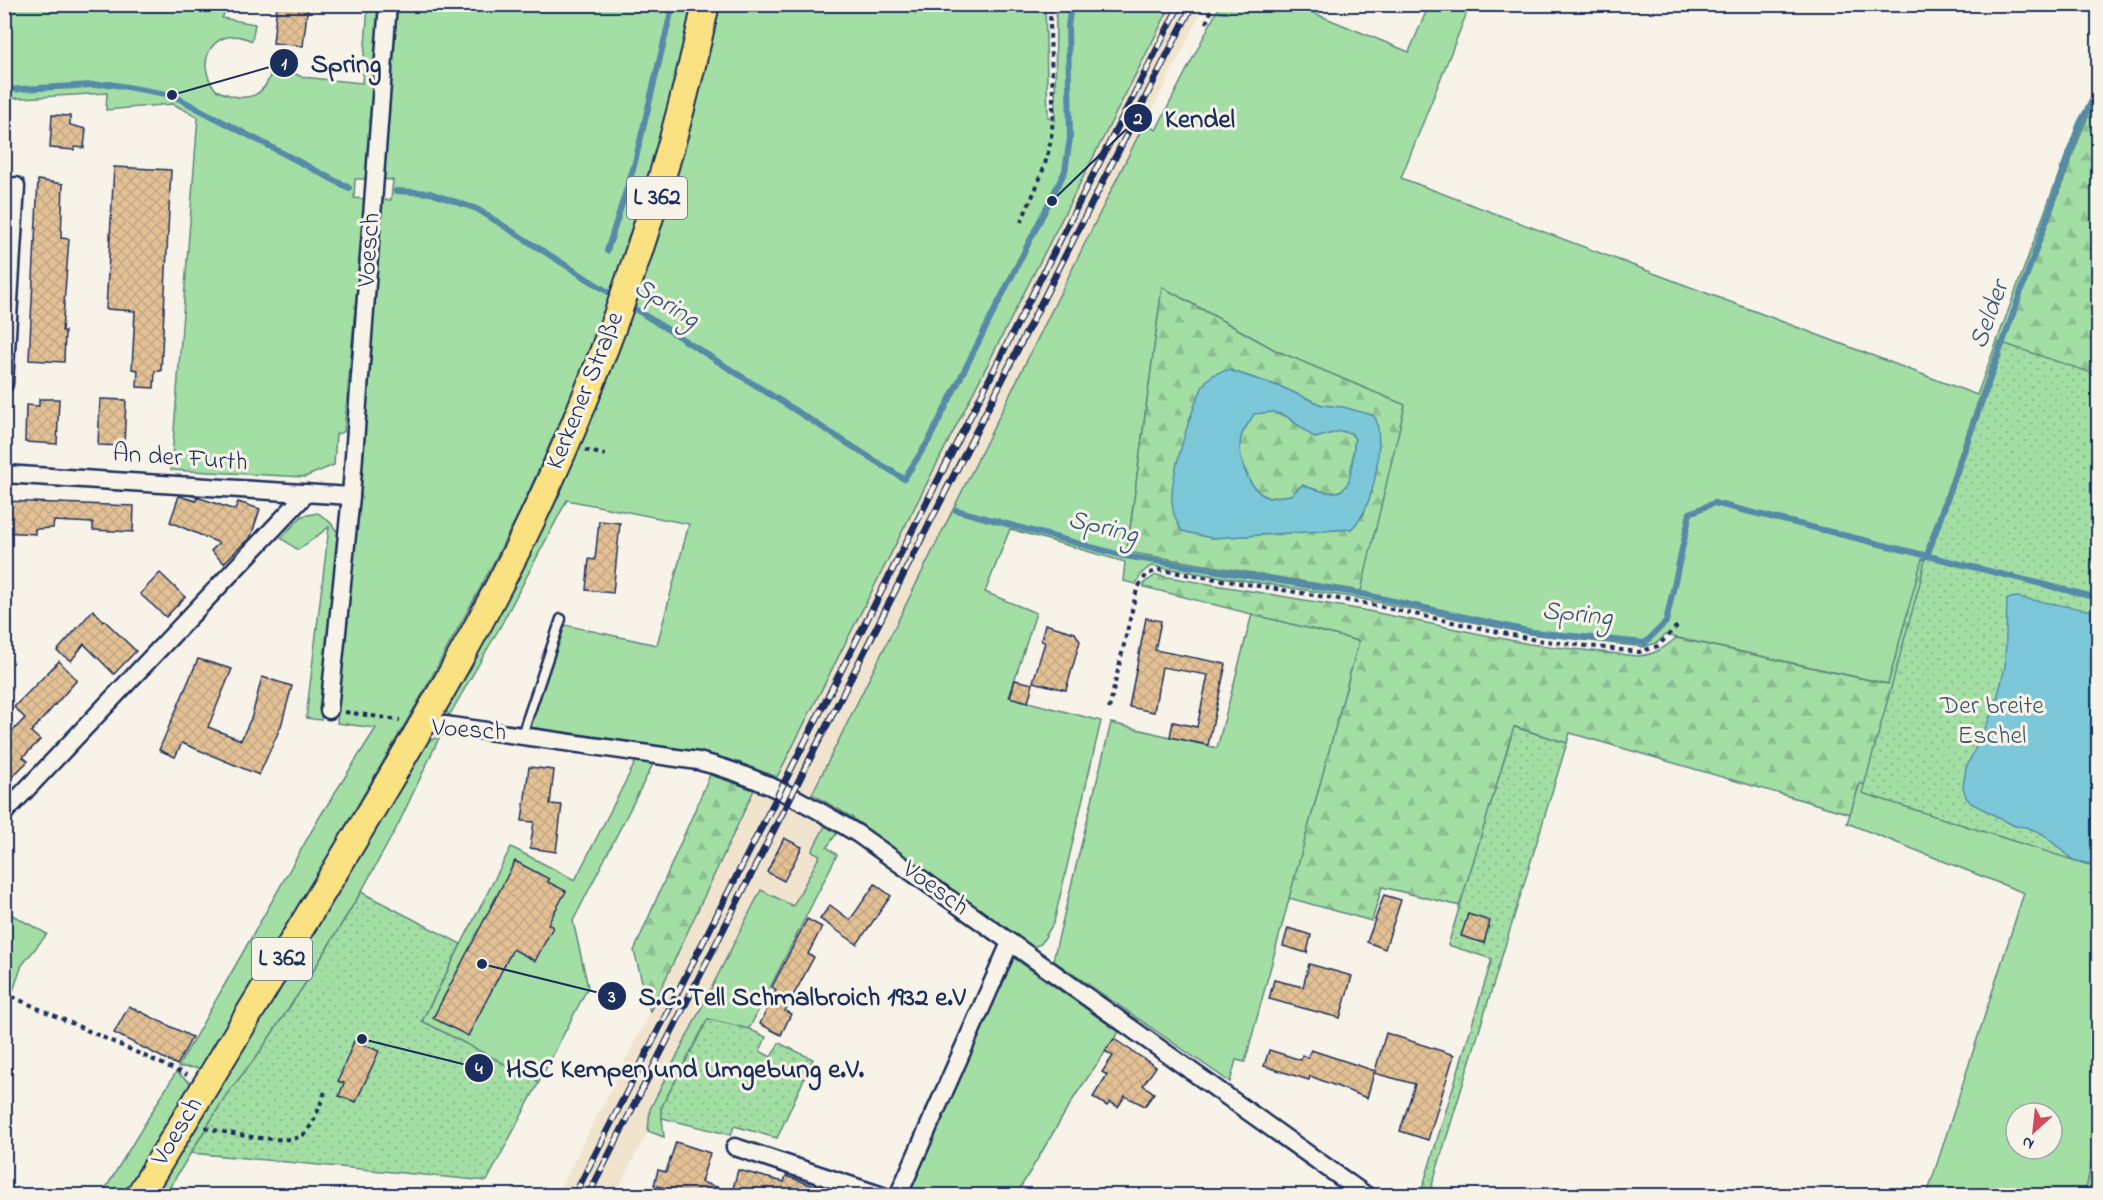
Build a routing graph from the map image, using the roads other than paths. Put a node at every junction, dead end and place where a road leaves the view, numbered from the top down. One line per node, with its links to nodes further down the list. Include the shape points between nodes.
1 (388, 4): 7 (street, Voesch)
2 (706, 4): 10 (main road, Kerkener Straße / L 362, via 679,121 617,315 547,487 502,581)
3 (16, 186): 4 (street)
4 (4, 384)
5 (4, 474): 6 (street, An der Furth)
6 (307, 493): 7 (street, An der Furth); 12 (street)
7 (351, 496): 9 (street, Voesch)
8 (561, 619): 11 (lane)
9 (329, 710)
10 (424, 722): 11 (street, Voesch); 16 (main road, Voesch / L 362)
11 (522, 735): 13 (street, Voesch, via 698,760 754,778 858,834)
12 (4, 813)
13 (1010, 943): 17 (street); 18 (street, Voesch)
14 (735, 1147): 15 (street)
15 (875, 1194)
16 (139, 1196)
17 (898, 1196)
18 (1367, 1196)

